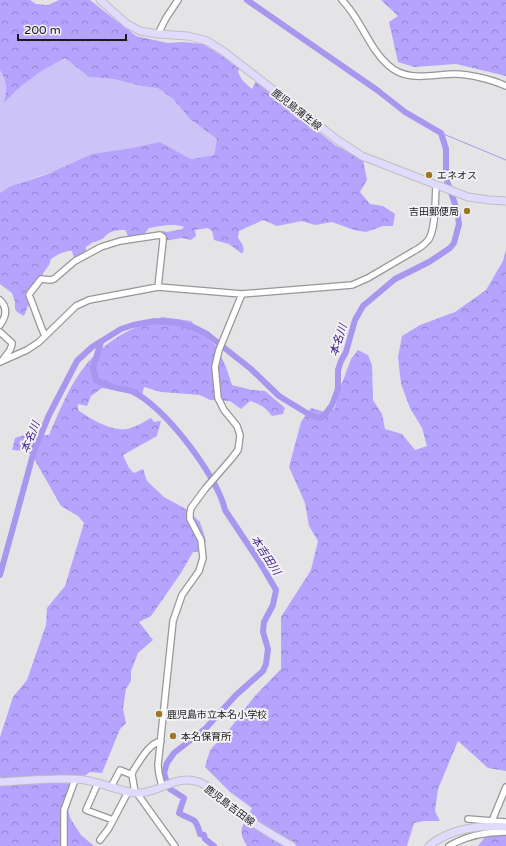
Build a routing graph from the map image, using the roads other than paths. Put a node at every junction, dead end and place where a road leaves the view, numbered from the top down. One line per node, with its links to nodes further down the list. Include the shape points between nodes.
1 (100, 0): 4 (main road, 鹿児島蒲生線, via 132,27)
2 (178, 0): 4 (street)
3 (342, 0): 5 (street, via 355,15 380,56 395,71 413,76 463,74)
4 (158, 34): 6 (main road, 鹿児島蒲生線, via 188,36 207,41 355,153)
5 (506, 86)
6 (439, 187): 7 (main road, 鹿児島蒲生線, via 475,199); 9 (street, via 433,226 428,239 421,247 368,278 340,287)
7 (506, 201)
8 (158, 287): 9 (street); 13 (street, via 82,302); 13 (street, via 163,237 160,235 101,247 75,261 54,279 41,279 30,293 37,320)
9 (242, 294): 15 (street, via 218,350 215,367 218,398 237,426 240,439 238,450 191,508 190,519 201,540 203,558 199,571 182,595 173,621)
10 (0, 300): 11 (street, via 6,312)
11 (0, 325)
12 (0, 332): 14 (street, via 12,343 11,350)
13 (45, 336): 14 (street, via 27,350)
14 (1, 362)
15 (162, 741): 16 (street, via 146,752); 20 (street, via 158,769)
16 (132, 775): 21 (street, via 120,770); 23 (street)
17 (75, 780): 18 (main road); 19 (main road); 30 (street, via 64,810)
18 (0, 782)
19 (98, 783): 21 (main road); 25 (street, via 86,810)
20 (164, 785): 23 (main road, 鹿児島吉田線); 32 (main road, 鹿児島吉田線, via 188,780 203,784 245,817)
21 (111, 787): 23 (main road)
22 (506, 787): 26 (street)
23 (134, 792): 25 (street); 31 (street)
24 (468, 819): 26 (street)
25 (113, 820): 29 (street)
26 (492, 821): 27 (street)
27 (506, 822): 33 (main road, via 453,833)
28 (506, 832): 34 (street, via 466,838)
29 (100, 840)
30 (64, 846)
31 (175, 846)
32 (292, 846)
33 (429, 846)
34 (449, 846)

